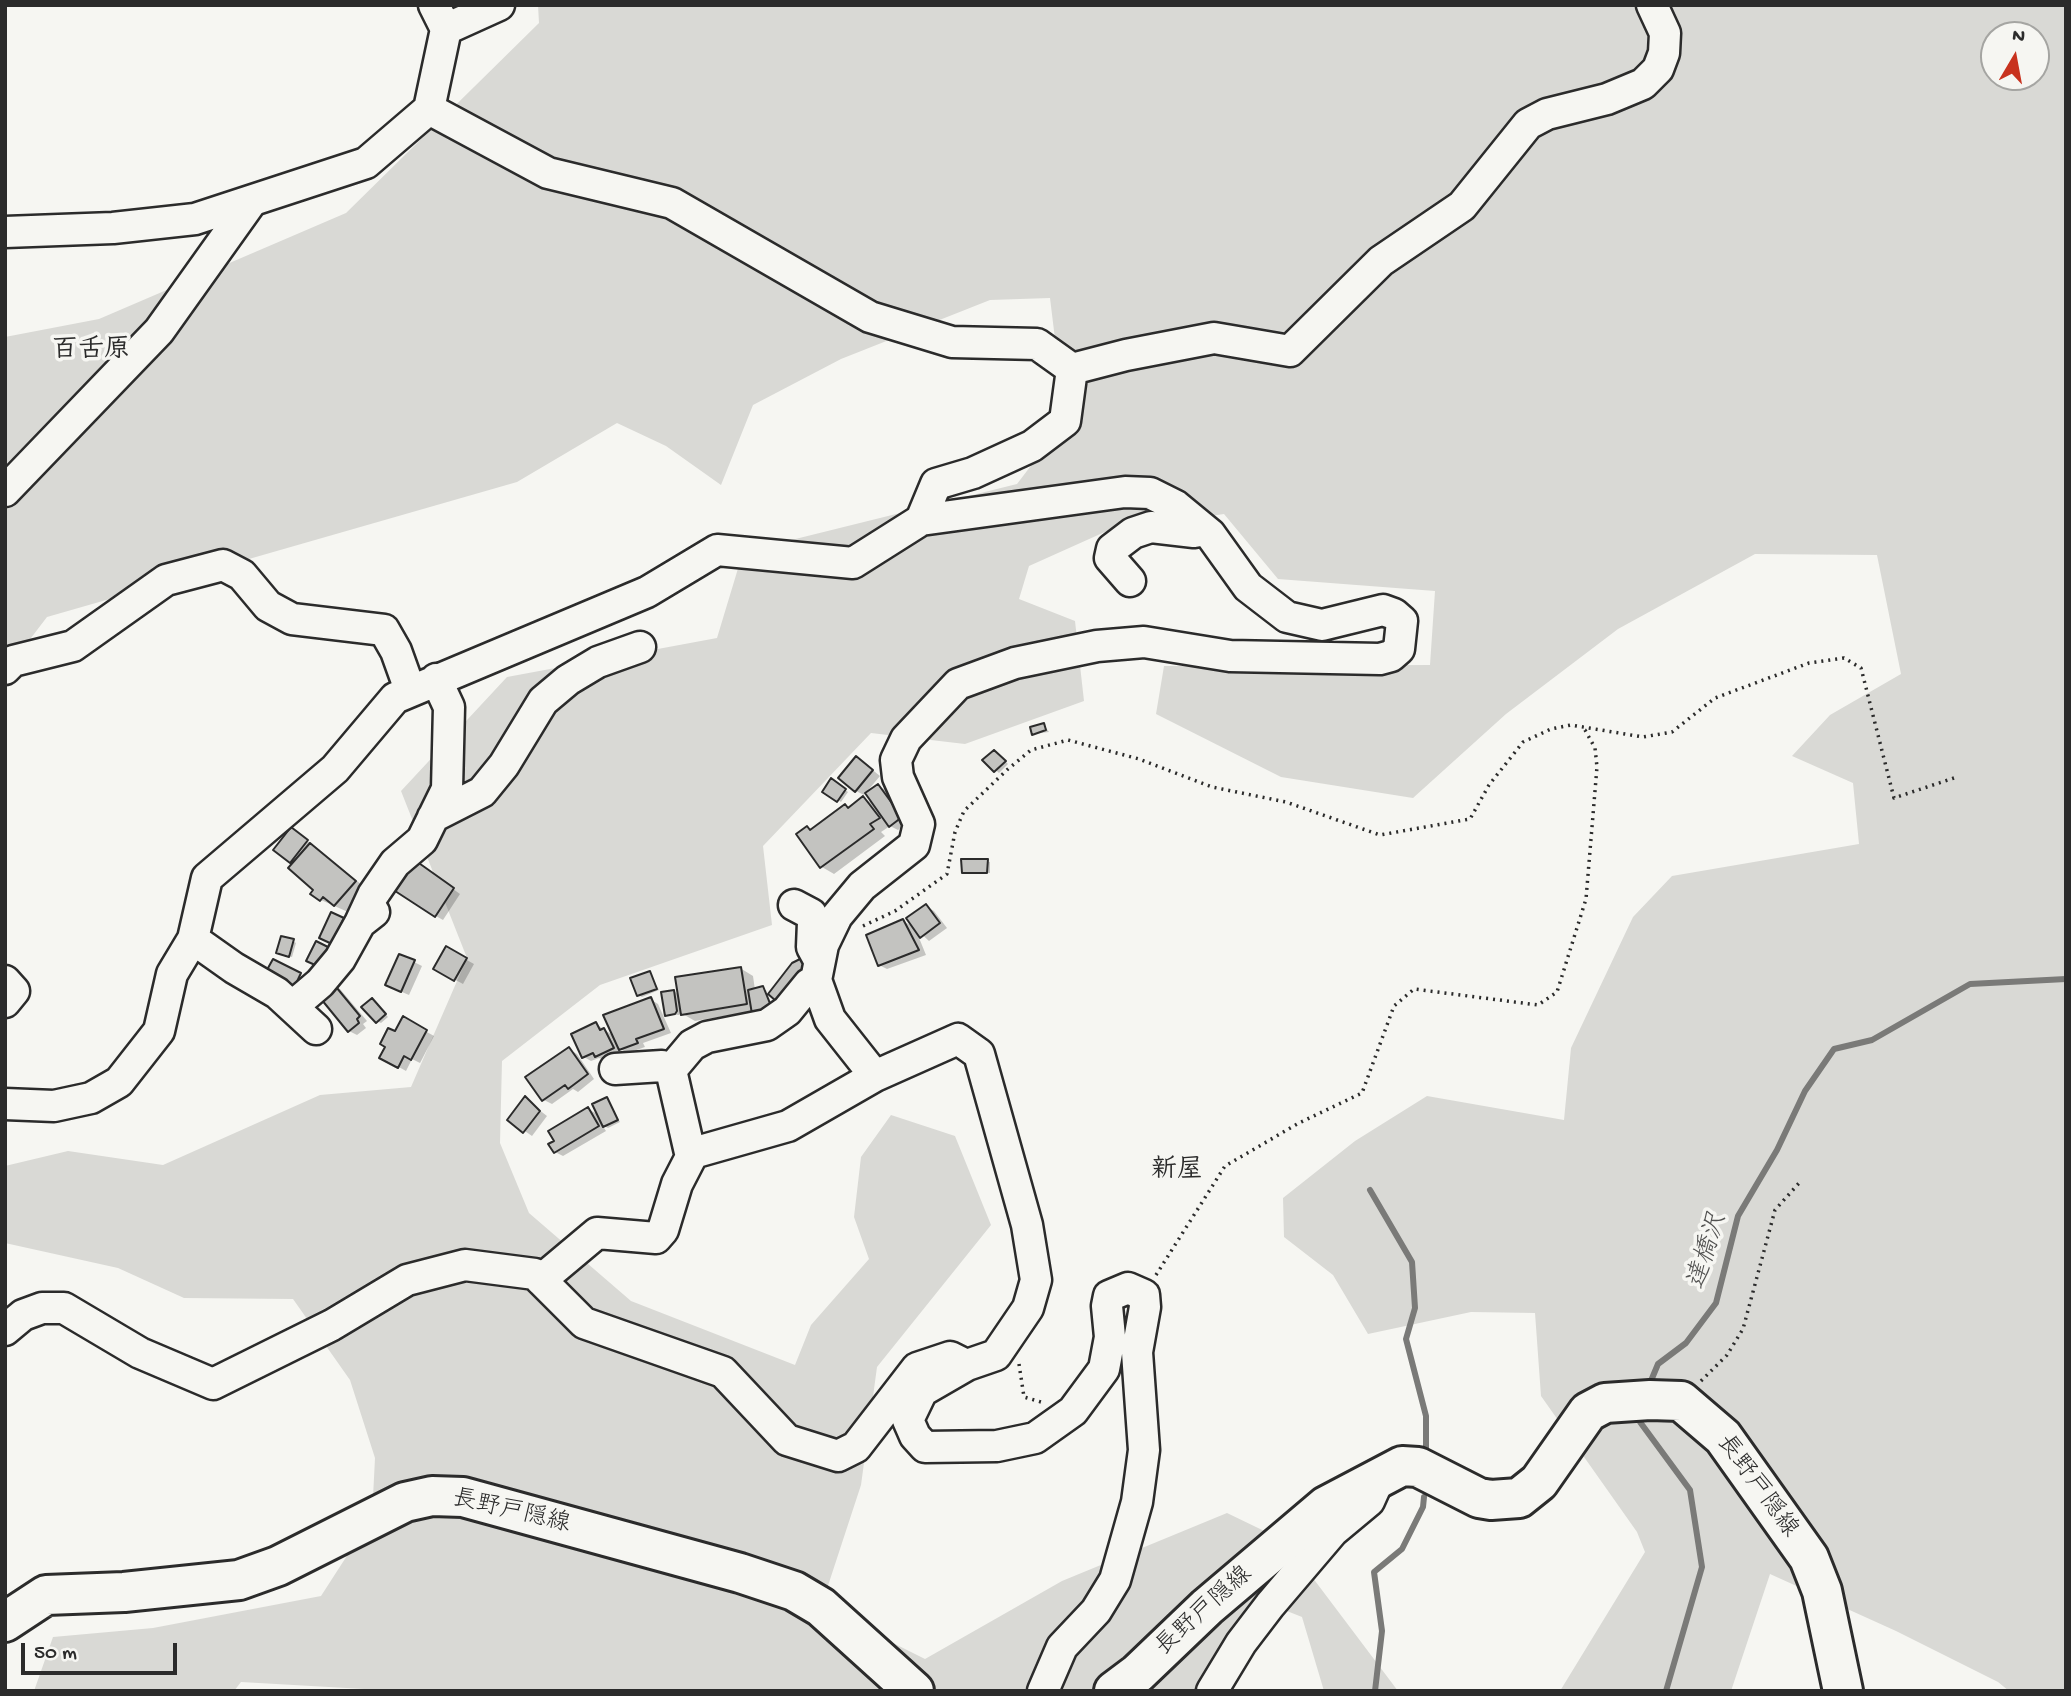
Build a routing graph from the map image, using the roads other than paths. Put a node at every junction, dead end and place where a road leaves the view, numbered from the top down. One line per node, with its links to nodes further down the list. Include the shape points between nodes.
1 (499, 5): 3 (street)
2 (1652, 5): 7 (street, via 1665,33 1664,53 1658,69 1643,84 1528,124 1462,206 1381,261 1290,351 1214,338)
3 (440, 17): 4 (street)
4 (429, 109): 5 (street, via 366,163); 7 (street, via 548,173 671,204 870,317 951,342 1037,344)
5 (251, 202): 6 (street, via 195,219); 8 (street, via 159,331)
6 (5, 232)
7 (1072, 369): 9 (street, via 1065,421 1032,446 936,484)
8 (5, 491)
9 (921, 520): 10 (street, via 1138,492 1176,506); 14 (street, via 853,563 718,550 647,592)
10 (1205, 530): 11 (street, via 1151,527 1133,533 1112,549 1110,558); 16 (street, via 1248,587 1287,617 1322,625 1384,610 1402,621 1399,649 1380,659 1284,659 1230,656 1144,642 1097,646 1015,663 958,684 906,739 896,760 898,777 919,824)
11 (1130, 581)
12 (640, 647): 15 (street, via 568,680 543,701 482,792)
13 (5, 669): 14 (street, via 13,661 72,646 166,580 223,565 242,575 268,606 292,620 384,630)
14 (423, 684): 15 (street, via 449,707 447,789); 21 (street, via 395,698 335,769 207,878)
15 (433, 817): 20 (street, via 422,840 396,863 373,895)
16 (917, 837): 17 (street); 22 (street, via 914,845 862,886 838,916)
17 (882, 841)
18 (385, 903): 20 (street)
19 (794, 905): 22 (street, via 811,914 812,947)
20 (360, 923): 25 (street, via 340,959)
21 (193, 939): 25 (street); 30 (street, via 172,974 159,1031 119,1082 91,1098 54,1105)
22 (819, 961): 28 (street, via 809,984 788,1011 767,1026 707,1037 692,1045); 29 (street, via 830,1019)
23 (5, 981): 24 (street, via 14,991)
24 (5, 1002)
25 (293, 1006): 26 (street)
26 (316, 1029)
27 (615, 1069): 28 (street, via 662,1066)
28 (671, 1070): 31 (street)
29 (875, 1076): 31 (street, via 788,1126); 34 (street, via 958,1039 979,1054 1027,1225 1036,1280 1013,1335 996,1355)
30 (5, 1104)
31 (691, 1157): 32 (street, via 656,1238 597,1233)
32 (541, 1280): 33 (street, via 535,1274 465,1265 407,1280 332,1325 214,1384 140,1353 64,1308 42,1308 23,1315); 34 (street, via 584,1323 723,1372 788,1440 838,1457 856,1447 917,1368 950,1357)
33 (5, 1330)
34 (967, 1365): 38 (street, via 922,1391 908,1420 925,1447 997,1446 1035,1438 1076,1407 1104,1369 1110,1337 1109,1296 1128,1288 1143,1294 1137,1352 1144,1450 1137,1502 1115,1580 1096,1611 1062,1647)
35 (1378, 1480): 39 (main road, 長野戸隠線, via 1326,1506); 40 (street, via 1368,1501 1333,1531 1270,1605); 41 (main road, 長野戸隠線, via 1402,1466 1418,1467 1479,1498 1519,1498 1539,1482 1588,1412 1605,1403 1681,1401 1723,1437 1809,1558 1822,1591)
36 (5, 1622): 37 (main road, 長野戸隠線, via 46,1595 239,1580 278,1566 405,1502 432,1496 463,1497 794,1591 821,1607)
37 (914, 1691)
38 (1042, 1691)
39 (1114, 1691)
40 (1212, 1691)
41 (1843, 1691)

